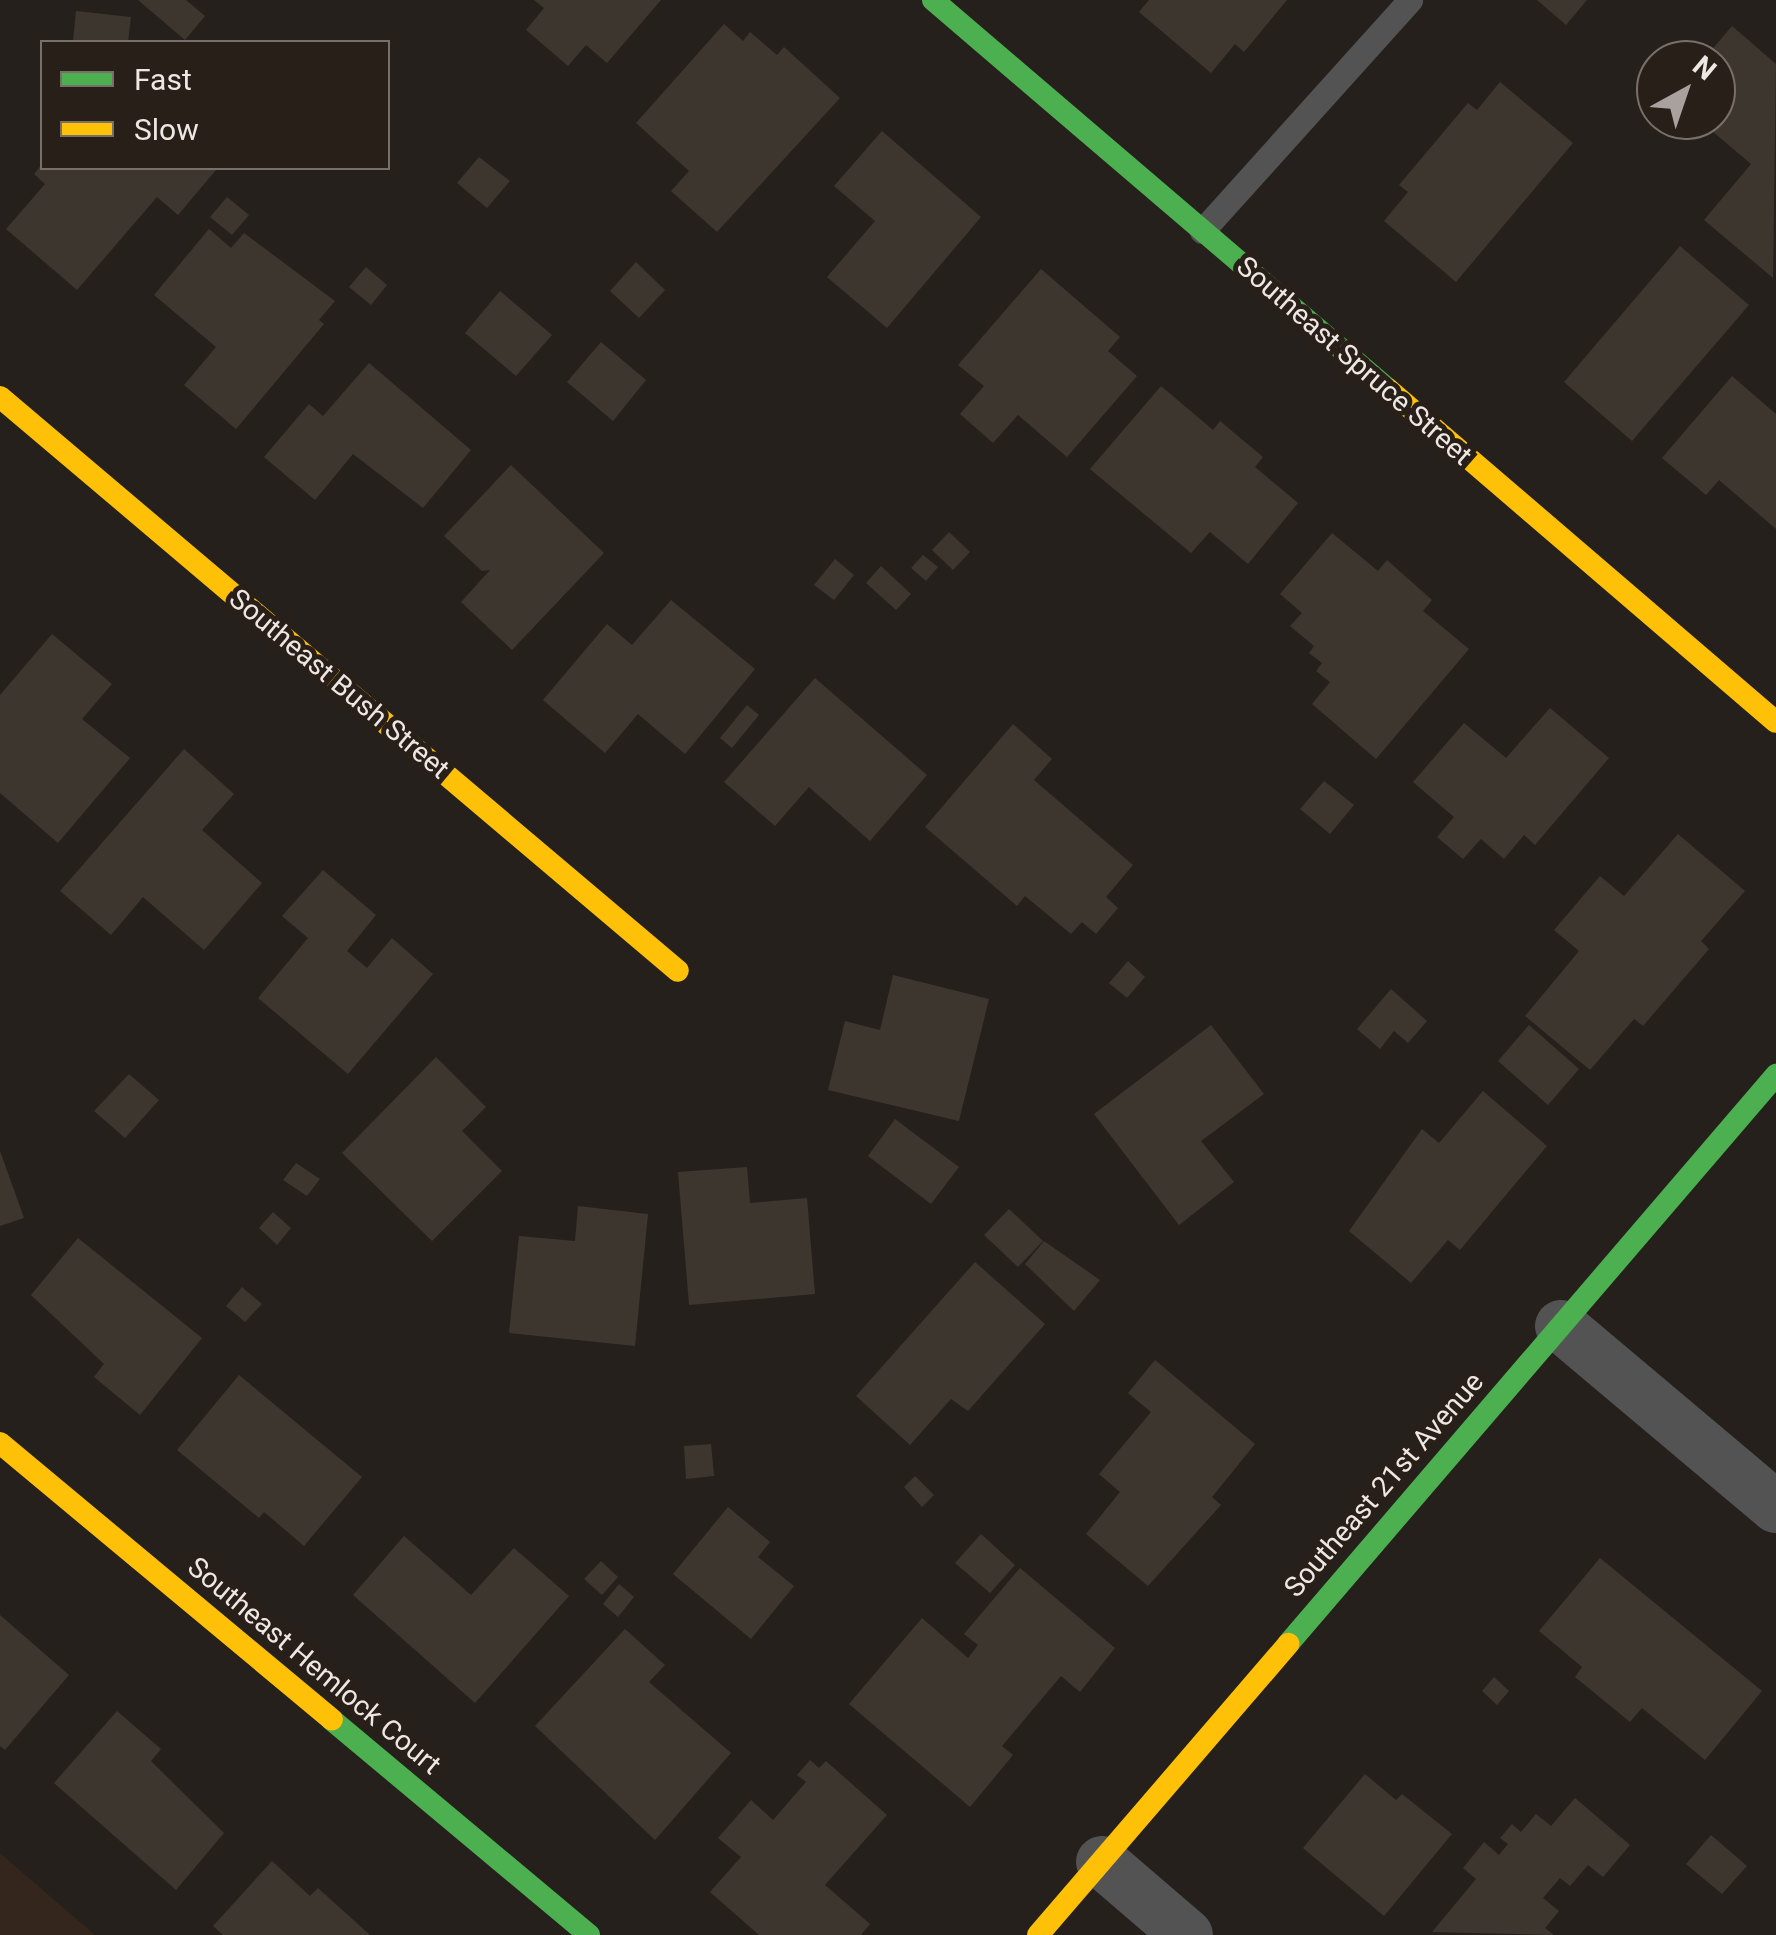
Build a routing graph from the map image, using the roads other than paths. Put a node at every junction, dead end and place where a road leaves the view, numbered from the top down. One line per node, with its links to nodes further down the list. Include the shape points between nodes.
1 (933, 0): 3 (street, Southeast Spruce Street)
2 (1410, 0): 3 (lane)
3 (1202, 231): 5 (street, Southeast Spruce Street)
4 (0, 397): 6 (street, Southeast Bush Street)
5 (1776, 722)
6 (678, 971)
7 (1776, 1074): 8 (street, Southeast 21st Avenue)
8 (1561, 1326): 10 (street); 11 (street, Southeast 21st Avenue)
9 (0, 1442): 12 (street, Southeast Hemlock Court)
10 (1776, 1507)
11 (1102, 1862): 13 (street, Southeast 21st Avenue); 14 (street)
12 (590, 1935)
13 (1038, 1935)
14 (1188, 1935)

